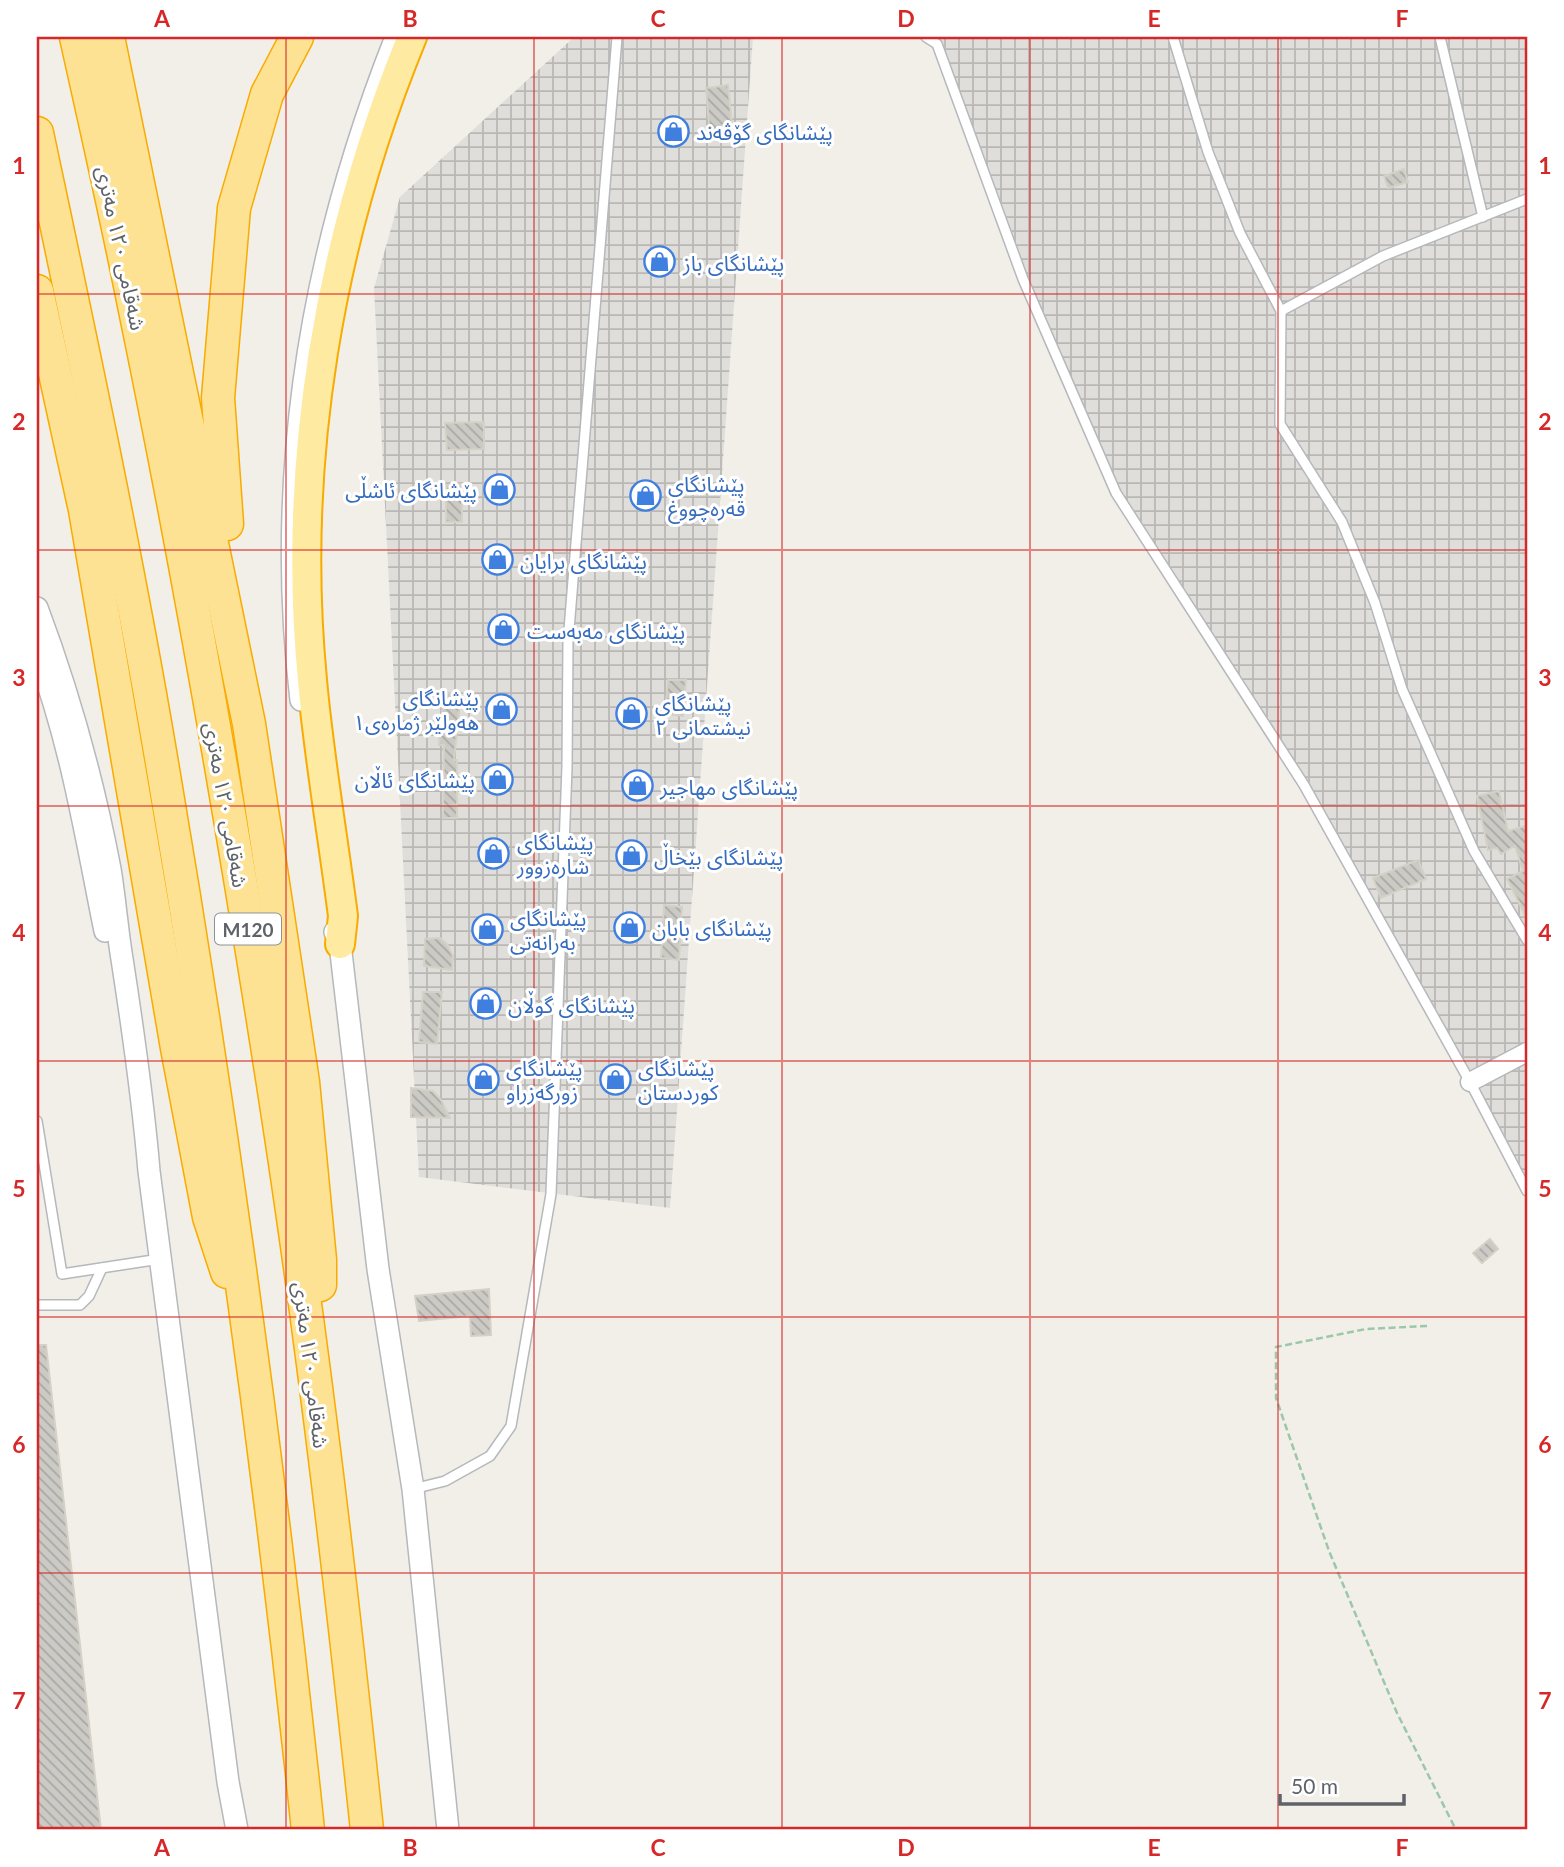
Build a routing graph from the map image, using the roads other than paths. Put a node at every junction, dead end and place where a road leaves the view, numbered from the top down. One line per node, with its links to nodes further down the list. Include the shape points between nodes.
1 (76, 37): 29 (highway, شەقامی ١٢٠ مەتری / M120, via 134,305 201,655 280,1127)
2 (108, 37): 17 (highway)
3 (297, 37): 17 (highway, via 267,94 234,208 219,361 221,461)
4 (396, 37): 19 (street, via 359,138 330,242 311,325 295,475 293,625 329,916)
5 (412, 37): 19 (highway, via 375,136 346,234 314,410 307,563 309,637 343,916)
6 (617, 37): 30 (lane, via 568,642 551,1194 511,1426 490,1456 445,1481)
7 (926, 37): 21 (lane, via 937,44 1023,279 1115,493 1304,785)
8 (1173, 37): 14 (lane, via 1208,152 1240,233)
9 (1440, 37): 12 (lane)
10 (37, 133): 28 (highway, M120, via 153,714)
11 (1527, 199): 12 (lane)
12 (1483, 217): 14 (lane, via 1383,256)
13 (37, 291): 28 (highway, via 85,510 209,1217)
14 (1281, 311): 18 (lane, via 1280,424 1342,522 1375,603 1402,689 1474,851)
15 (37, 608): 23 (street, via 79,737 110,872)
16 (37, 653): 23 (street, via 83,811)
17 (249, 724): 29 (highway, via 304,1096 320,1259)
18 (1527, 940)
19 (340, 944): 30 (street, via 379,1269)
20 (1527, 1052): 21 (street)
21 (1470, 1082): 24 (lane)
22 (37, 1121): 26 (lane, via 62,1274)
23 (149, 1171): 25 (street)
24 (1527, 1191)
25 (160, 1259): 26 (lane); 31 (street)
26 (102, 1268): 27 (lane, via 80,1305)
27 (37, 1306)
28 (247, 1317): 32 (highway, M120)
29 (314, 1370): 37 (highway, شەقامی ١٢٠ مەتری / M120)
30 (413, 1489): 38 (street)
31 (228, 1782): 33 (street); 34 (street)
32 (304, 1788): 35 (highway); 36 (highway, M120)
33 (226, 1830)
34 (237, 1830)
35 (299, 1830)
36 (308, 1830)
37 (367, 1830)
38 (448, 1830)

